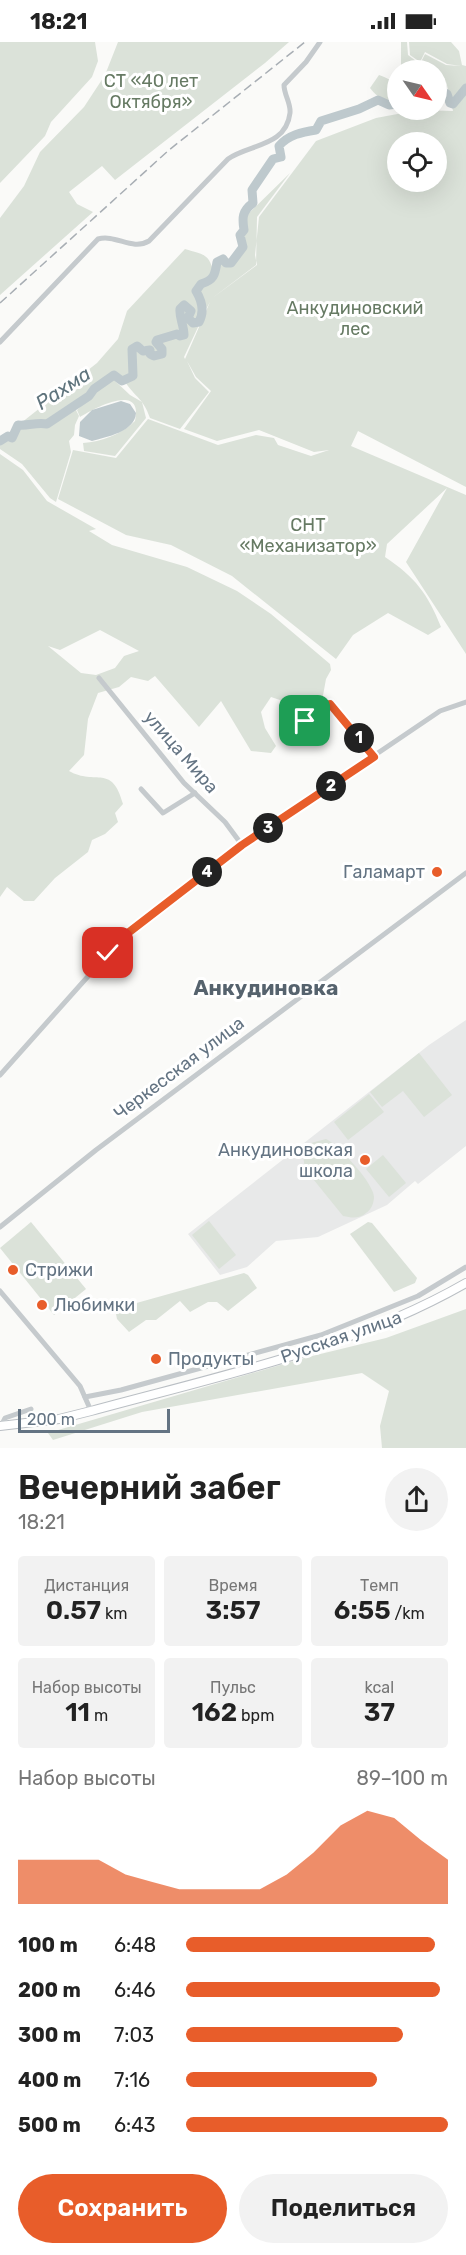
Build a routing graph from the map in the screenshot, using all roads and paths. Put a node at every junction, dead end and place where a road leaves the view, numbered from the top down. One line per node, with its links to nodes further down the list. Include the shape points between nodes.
1 (320, 42): 2 (street, via 284,85 289,117 274,139 228,159 149,241 137,245 98,239)
2 (0, 342)
3 (99, 678): 8 (street, улица Мира)
4 (466, 702): 6 (street, via 440,711)
5 (305, 721): 6 (street, via 330,704)
6 (374, 757): 9 (street)
7 (141, 789): 8 (street, via 163,813)
8 (195, 793): 9 (street, улица Мира)
9 (242, 845): 11 (street, via 124,936)
10 (466, 873): 12 (street, Черкесская улица, via 96,1150)
11 (0, 1075)
12 (0, 1227)
13 (466, 1267): 16 (street, via 418,1296 321,1335)
14 (466, 1283): 18 (street, Русская улица, via 425,1306 321,1347)
15 (0, 1291): 16 (street)
16 (85, 1397): 18 (street)
17 (31, 1409): 19 (street, via 5,1418)
18 (92, 1411): 19 (street, Русская улица)
19 (0, 1426)

